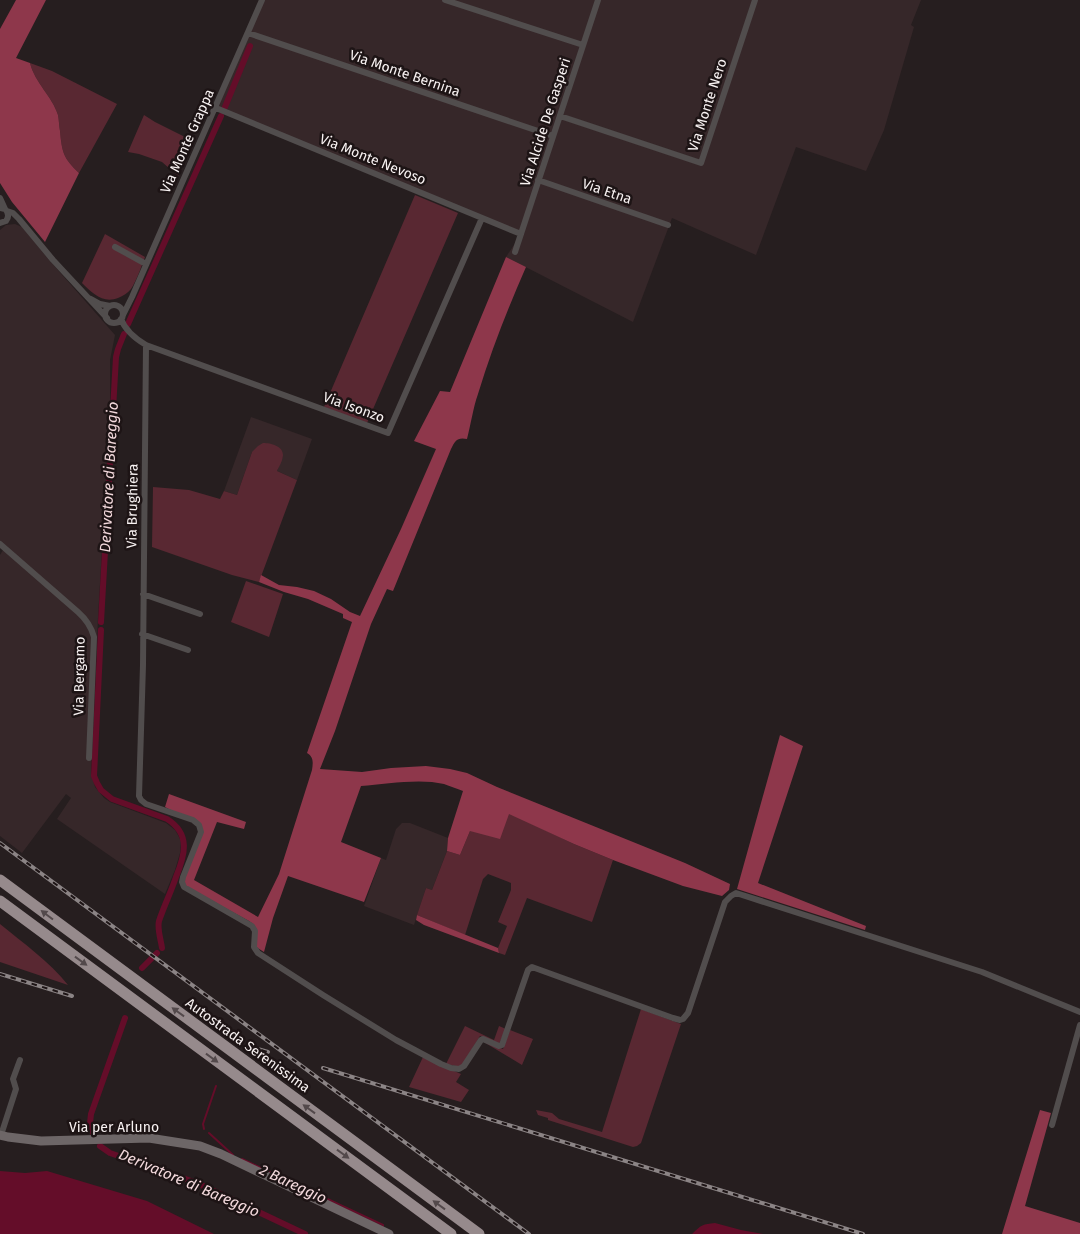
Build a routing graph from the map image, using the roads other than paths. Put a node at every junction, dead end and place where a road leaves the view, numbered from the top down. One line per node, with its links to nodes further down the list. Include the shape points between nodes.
1 (262, 0): 5 (street, Via Monte Grappa)
2 (445, 0): 6 (street)
3 (598, 0): 6 (street, Via Alcide De Gasperi)
4 (754, 0): 8 (street, Via Monte Nero, via 701,163)
5 (248, 33): 7 (street, Via Monte Grappa); 9 (street, Via Monte Bernina)
6 (583, 45): 8 (street, Via Alcide De Gasperi)
7 (221, 110): 13 (street, Via Monte Nevoso); 20 (street, Via Monte Grappa)
8 (560, 116): 9 (street, Via Alcide De Gasperi)
9 (553, 136): 10 (street, Via Alcide De Gasperi)
10 (538, 180): 16 (street, Via Etna); 17 (street, Via Alcide De Gasperi)
11 (0, 198): 12 (street)
12 (4, 210): 14 (street, via 8,216); 15 (street, via 13,213)
13 (482, 218): 17 (street, Via Monte Nevoso); 28 (street, Via Isonzo, via 388,433)
14 (2, 223): 15 (street)
15 (24, 224): 22 (street)
16 (668, 225)
17 (521, 234): 19 (street, Via Alcide De Gasperi)
18 (115, 247): 20 (street)
19 (515, 252)
20 (146, 264): 21 (street, Via Monte Grappa)
21 (134, 292): 23 (street); 24 (street, Via Monte Grappa)
22 (87, 296): 23 (street, via 100,304); 25 (street)
23 (113, 306): 24 (street, via 122,310); 25 (street, via 106,310)
24 (122, 317): 26 (street); 27 (street, via 122,323)
25 (106, 318): 26 (street)
26 (114, 322): 27 (street)
27 (128, 330): 28 (street)
28 (146, 344): 30 (street, Via Brughiera)
29 (0, 544): 34 (street, Via Bergamo, via 78,612 92,631)
30 (143, 594): 31 (street); 32 (street, Via Brughiera)
31 (200, 614)
32 (142, 634): 33 (street); 37 (street, Via Brughiera, via 138,796 146,804 194,820 199,825 200,832 183,877 184,887 250,924 255,931 254,947 258,953 396,1040 441,1064 460,1069 483,1039 502,1045 528,970 532,967 683,1019 688,1013 725,902 736,894 982,972)
33 (188, 650)
34 (89, 758)
35 (0, 880): 44 (highway, Autostrada Serenissima, one-way to 35)
36 (0, 901): 43 (highway, one-way to 43)
37 (1080, 1012)
38 (1080, 1025): 40 (street)
39 (20, 1060): 41 (street, via 13,1079 16,1089)
40 (1052, 1125)
41 (1, 1135): 42 (street, Via per Arluno, via 42,1141 149,1138 200,1146)
42 (388, 1234)
43 (451, 1234)
44 (479, 1234)

